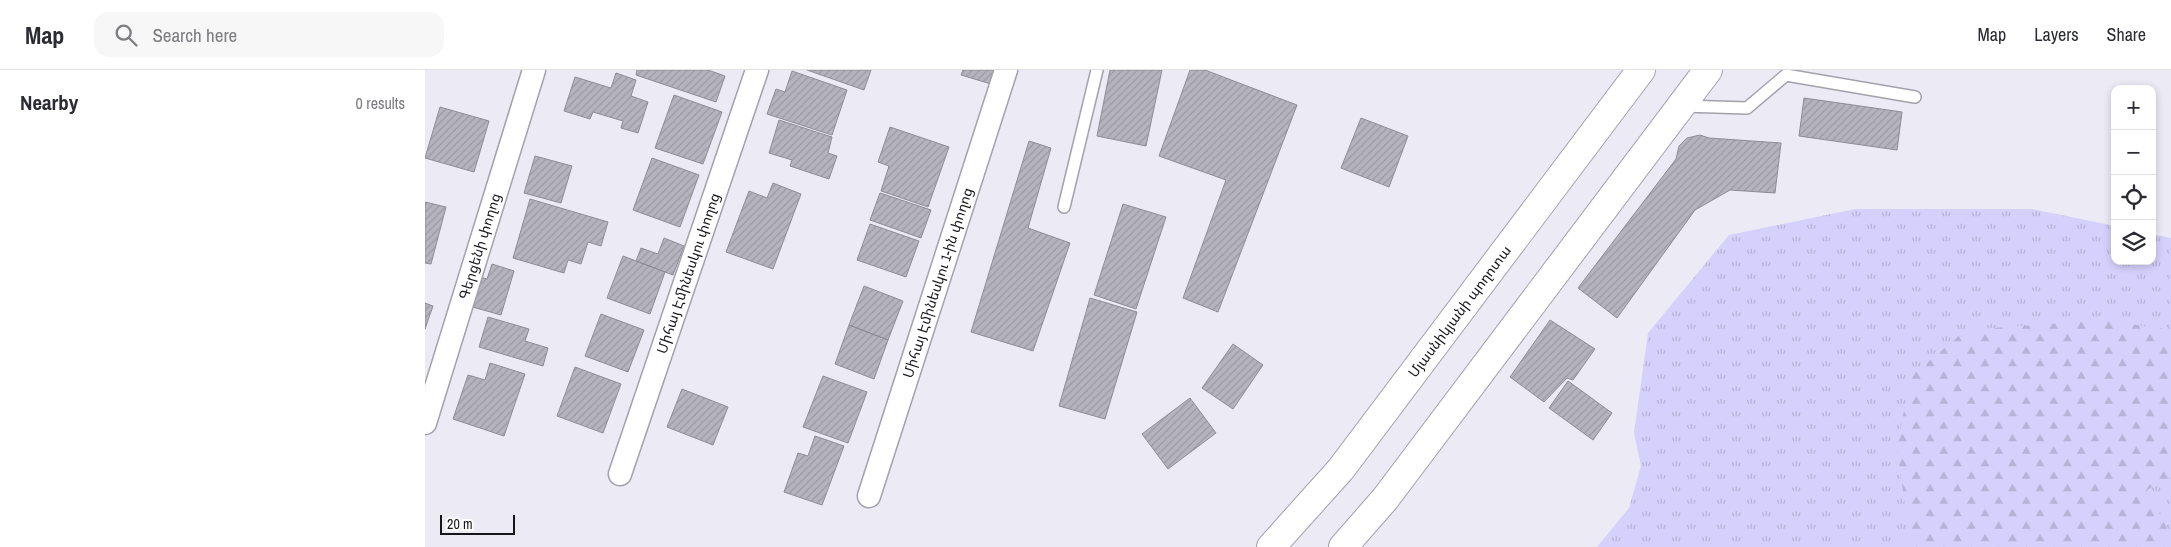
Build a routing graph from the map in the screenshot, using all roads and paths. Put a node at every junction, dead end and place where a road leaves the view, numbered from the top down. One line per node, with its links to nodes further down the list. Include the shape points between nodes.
1 (534, 70): 10 (street, Գերցենի փողոց)
2 (757, 70): 11 (street, Միհայ Էմինեսկու փողոց)
3 (1006, 70): 12 (street, Միհայ Էմինեսկու 1-ին փողոց)
4 (1097, 70): 9 (lane)
5 (1641, 70): 13 (highway, Մյասնիկյանի պողոտա, via 1341,469)
6 (1708, 70): 8 (highway)
7 (1915, 97): 8 (lane, via 1786,74 1747,108)
8 (1681, 106): 14 (highway, via 1385,499)
9 (1064, 208)
10 (425, 423)
11 (620, 474)
12 (869, 496)
13 (1271, 547)
14 (1343, 547)

